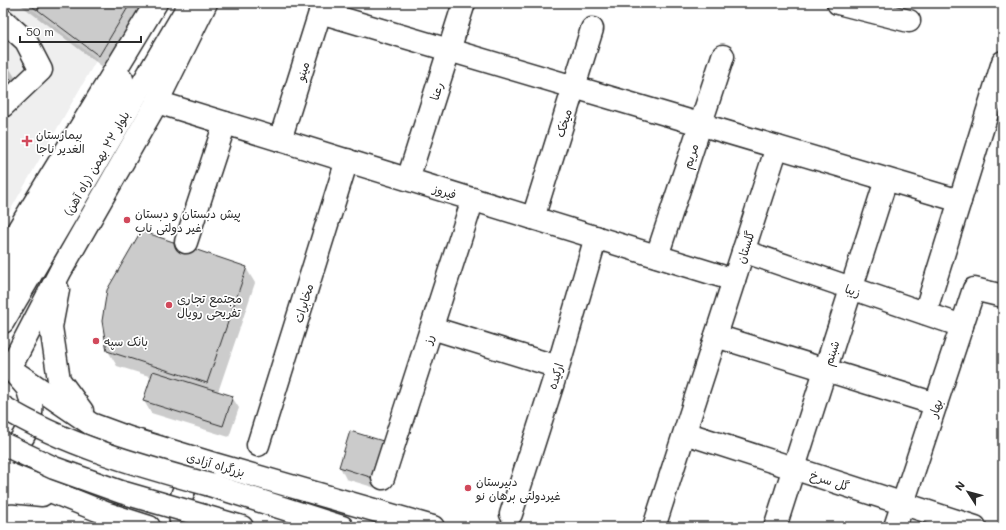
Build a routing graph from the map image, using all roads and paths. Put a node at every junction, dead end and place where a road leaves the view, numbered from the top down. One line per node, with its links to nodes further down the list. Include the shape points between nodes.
1 (156, 3): 30 (main road)
2 (166, 3): 34 (main road, بلوار ۲۲ بهمن (راه آهن))
3 (190, 3): 38 (main road, بلوار ۲۲ بهمن (راه آهن))
4 (206, 3): 15 (main road)
5 (464, 3): 11 (main road, رعنا)
6 (838, 3): 9 (main road)
7 (322, 7): 11 (main road); 19 (main road, مینو)
8 (3, 20): 16 (main road, via 26,41 41,70)
9 (909, 21)
10 (592, 29): 14 (main road, میخک)
11 (449, 50): 14 (main road); 22 (main road, رعنا)
12 (723, 56): 18 (main road, مریم)
13 (1003, 62): 25 (main road)
14 (574, 87): 18 (main road); 26 (main road, میخک)
15 (157, 102): 17 (main road, فیروز); 32 (main road)
16 (3, 106)
17 (225, 123): 19 (main road, فیروز); 28 (main road)
18 (700, 125): 20 (main road); 31 (main road, مریم)
19 (280, 140): 21 (main road, فیروز)
20 (777, 148): 23 (main road); 29 (main road, گلستان)
21 (347, 160): 22 (main road, فیروز); 50 (main road, مخابرات)
22 (408, 179): 24 (main road, فیروز)
23 (886, 180): 25 (main road); 35 (main road, شبنم)
24 (473, 199): 26 (main road, فیروز); 40 (main road, رز)
25 (960, 201): 37 (main road)
26 (533, 218): 27 (main road, فیروز)
27 (596, 237): 31 (main road, فیروز); 43 (main road, ارکیده)
28 (186, 242)
29 (743, 251): 33 (main road, گلستان); 35 (main road, زیبا)
30 (3, 255)
31 (657, 256): 33 (main road, فیروز)
32 (61, 270): 42 (main road); 47 (main road, via 51,327 59,380)
33 (734, 280): 41 (main road, گلستان)
34 (3, 285)
35 (851, 289): 37 (main road, زیبا); 44 (main road, شبنم)
36 (1003, 296): 39 (main road, بهار, via 974,288)
37 (925, 313): 39 (main road, زیبا)
38 (3, 322)
39 (962, 326): 45 (main road, بهار)
40 (432, 328): 43 (main road); 55 (main road, رز)
41 (716, 336): 44 (main road); 48 (main road, گلستان)
42 (8, 367): 47 (main road, بزرگراه آزادی); 51 (main road, via 28,390 32,412 25,435 9,452)
43 (558, 367): 59 (main road, ارکیده)
44 (825, 370): 45 (main road); 53 (main road, شبنم)
45 (936, 404): 58 (main road, بهار)
46 (3, 407): 63 (main road, بزرگراه آزادی, bridge, via 65,438 130,462)
47 (90, 424): 52 (main road, بزرگراه آزادی)
48 (685, 433): 53 (main road, گل سرخ); 65 (main road, گلستان)
49 (3, 444): 62 (main road, bridge, via 54,468 121,492)
50 (258, 445)
51 (3, 454)
52 (214, 464): 61 (main road, via 192,478 181,496 180,519); 64 (main road, بزرگراه آزادی)
53 (793, 469): 58 (main road, گل سرخ); 66 (main road, شبنم)
54 (3, 472): 57 (main road)
55 (383, 478)
56 (3, 493): 57 (main road)
57 (68, 498): 60 (main road)
58 (903, 504): 67 (main road, بهار); 68 (main road, گل سرخ)
59 (511, 514)
60 (149, 527)
61 (183, 527)
62 (242, 527)
63 (342, 527)
64 (433, 527)
65 (654, 527)
66 (775, 527)
67 (895, 527)
68 (975, 527)

